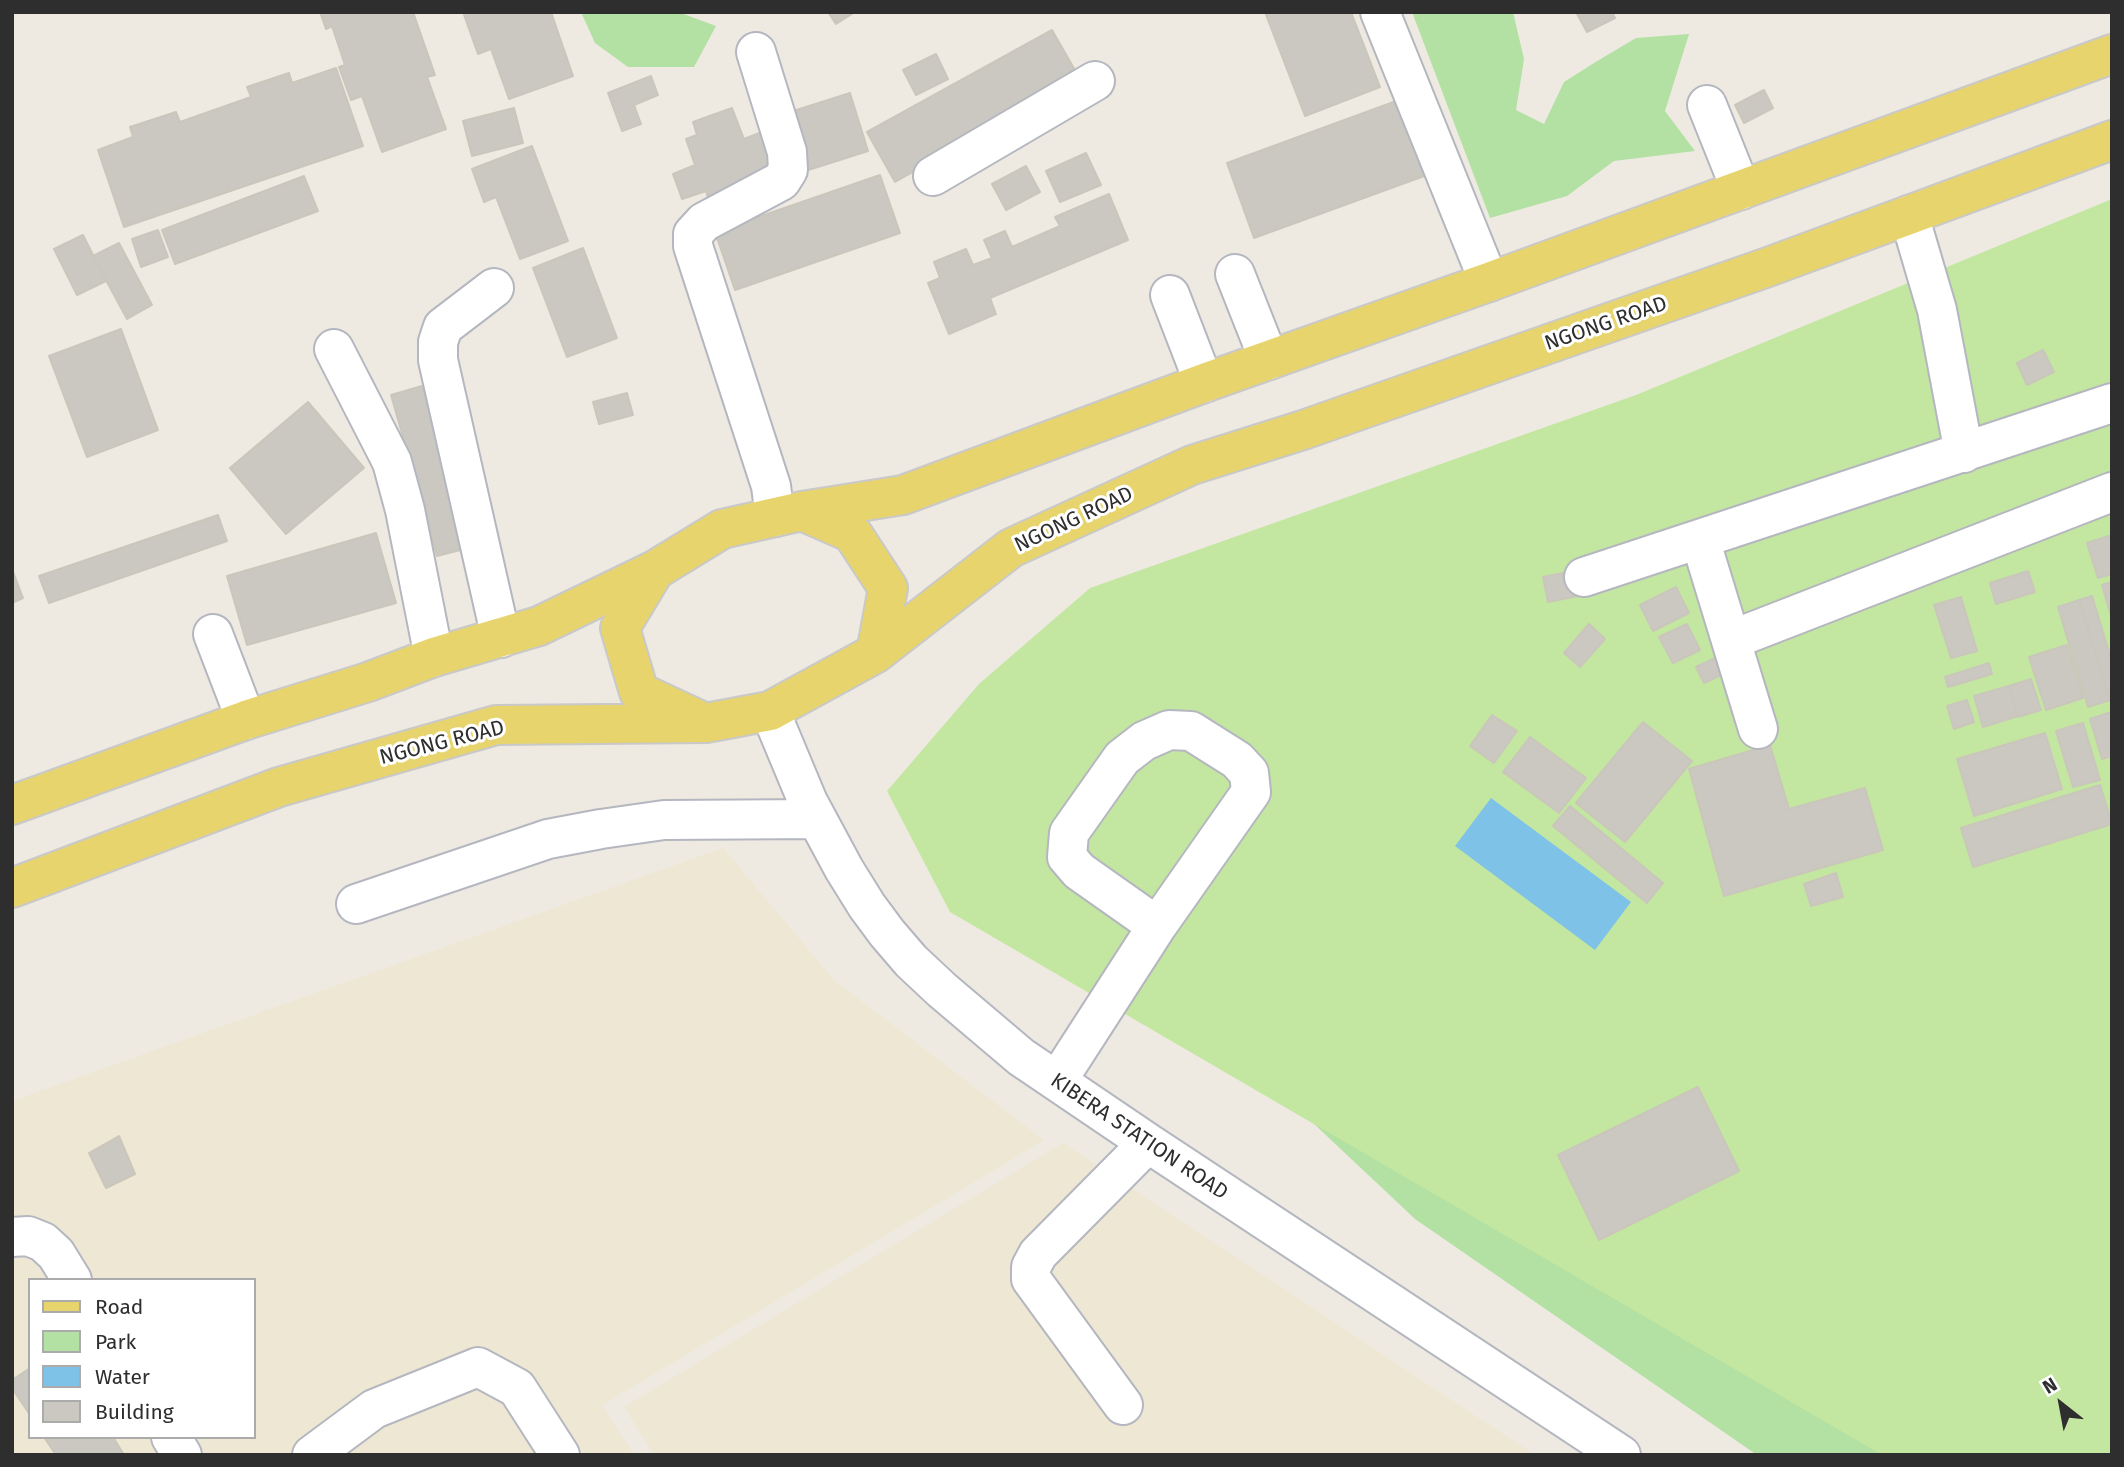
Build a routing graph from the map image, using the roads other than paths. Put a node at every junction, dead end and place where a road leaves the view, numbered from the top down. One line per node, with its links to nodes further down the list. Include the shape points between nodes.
1 (1380, 12): 11 (street)
2 (755, 52): 20 (street, via 788,152 788,170 781,181 704,222 693,234 693,246 771,486)
3 (2112, 54): 8 (main road)
4 (1095, 81): 7 (street)
5 (1707, 105): 8 (street)
6 (2112, 140): 9 (main road, NGONG ROAD)
7 (933, 176)
8 (1741, 190): 11 (main road)
9 (1909, 215): 18 (street, via 1937,310); 27 (main road, NGONG ROAD, via 1192,466 1011,548)
10 (1236, 274): 15 (street)
11 (1489, 282): 15 (main road)
12 (494, 288): 25 (street, via 443,327 438,360)
13 (1170, 295): 16 (street)
14 (334, 349): 28 (street, via 392,462)
15 (1269, 360): 16 (main road)
16 (1204, 383): 20 (main road, via 903,495)
17 (2112, 403): 18 (street)
18 (1964, 453): 21 (street)
19 (2112, 492): 26 (street)
20 (789, 514): 22 (main road, via 722,530); 27 (main road, via 852,533 888,588)
21 (1700, 539): 23 (street); 26 (street)
22 (655, 570): 25 (main road, via 539,626); 31 (main road, via 620,628 639,692)
23 (1584, 577)
24 (213, 634): 30 (street)
25 (501, 638): 28 (main road)
26 (1731, 640): 32 (street)
27 (876, 653): 29 (main road, NGONG ROAD)
28 (433, 657): 30 (main road)
29 (770, 712): 31 (main road, NGONG ROAD); 34 (street, KIBERA STATION ROAD)
30 (246, 720): 33 (main road)
31 (706, 723): 35 (main road, NGONG ROAD, via 496,725 279,787)
32 (1758, 729)
33 (12, 805)
34 (816, 819): 36 (street, via 664,820 548,839); 38 (street, KIBERA STATION ROAD, via 867,906 911,961 1021,1057)
35 (12, 888)
36 (355, 904)
37 (1157, 926): 37 (street, via 1251,792 1249,773 1237,760 1191,732 1169,730 1122,758 1069,833 1067,856 1079,871); 38 (street)
38 (1057, 1081): 39 (street, KIBERA STATION ROAD)
39 (1148, 1143): 42 (street, via 1038,1254 1031,1268 1031,1279); 47 (street, KIBERA STATION ROAD)
40 (12, 1237): 41 (street, via 28,1236 43,1242)
41 (71, 1278)
42 (1123, 1405)
43 (172, 1439): 44 (street)
44 (182, 1455)
45 (312, 1455): 46 (street, via 374,1409 478,1367 517,1388)
46 (560, 1455)
47 (1621, 1455)

